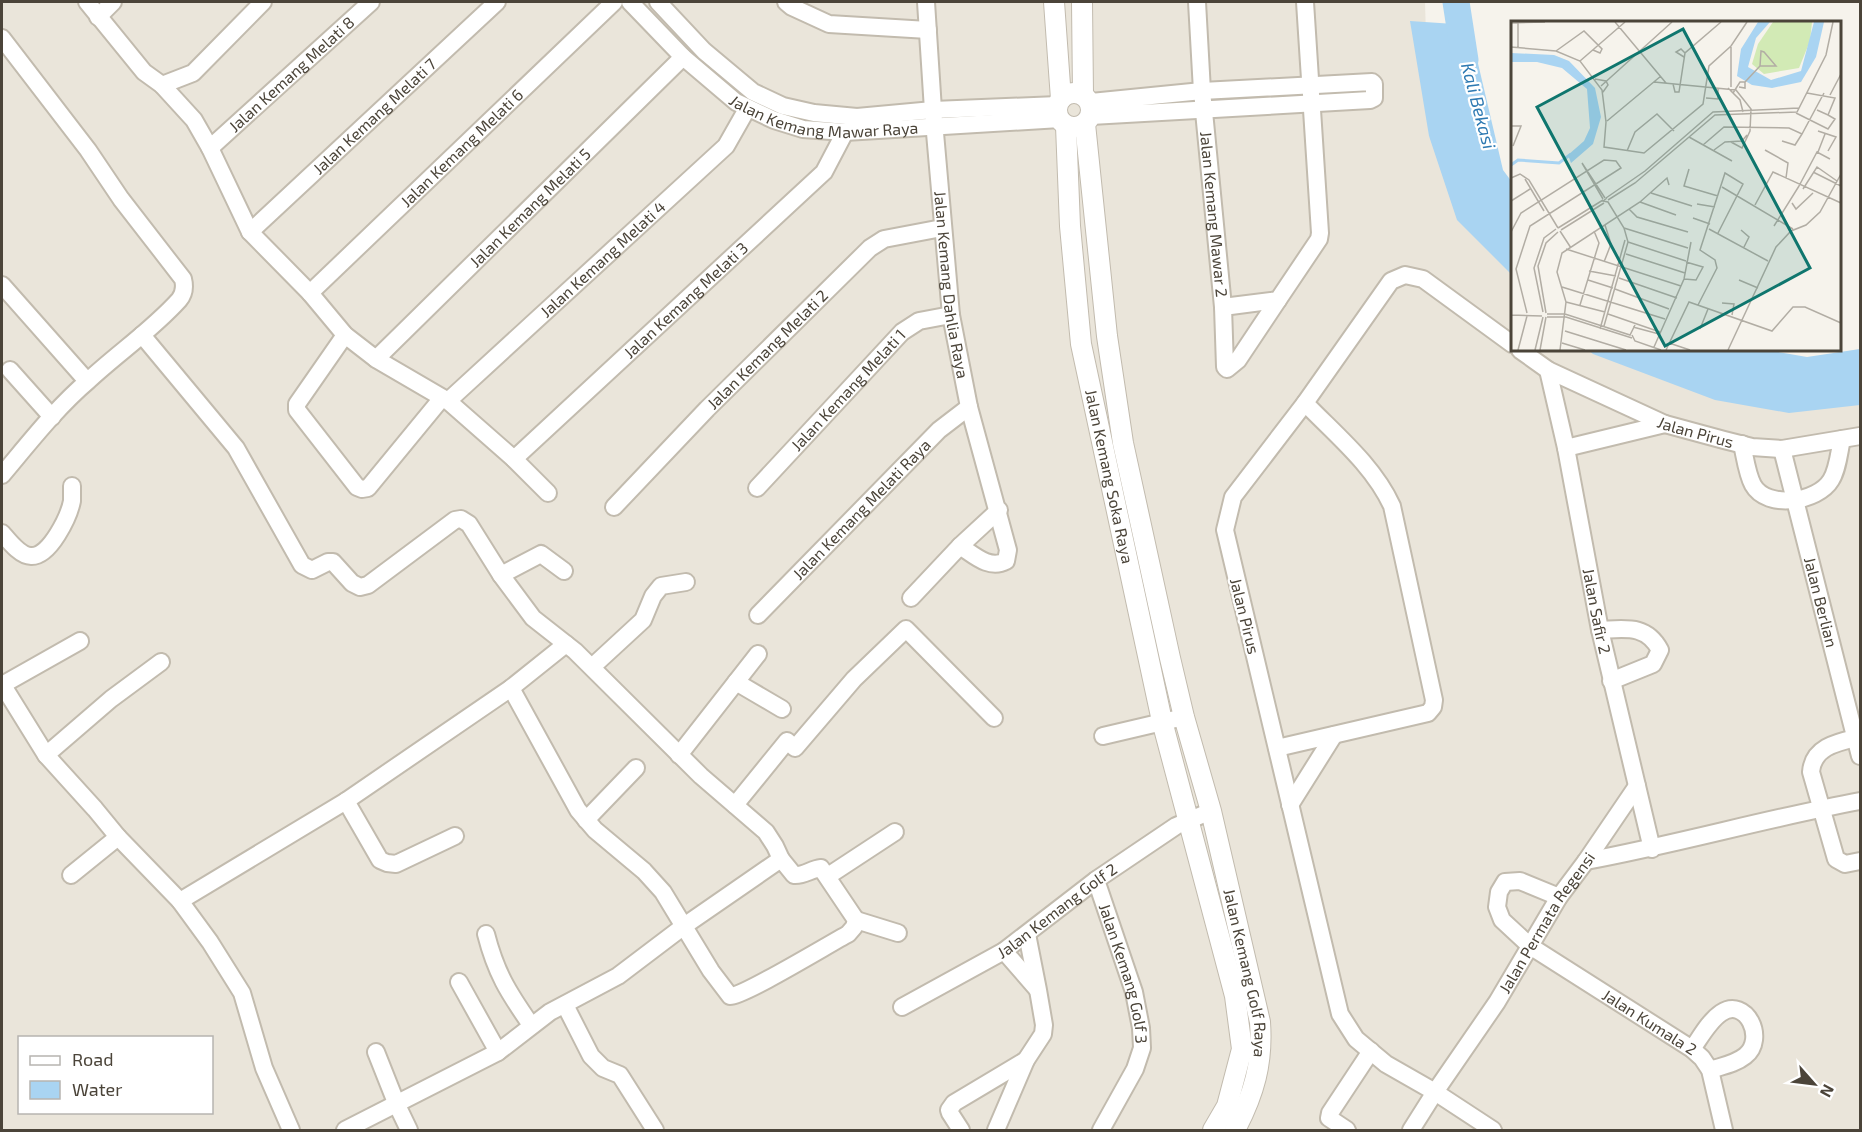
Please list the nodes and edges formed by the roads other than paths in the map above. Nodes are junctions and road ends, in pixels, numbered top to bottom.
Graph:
1 (88, 2) edge
2 (113, 2) edge
3 (263, 2) edge
4 (371, 2) edge
5 (497, 2) edge
6 (614, 2) edge
7 (630, 2) edge
8 (658, 2) edge
9 (786, 2) edge
10 (926, 2) edge
11 (1054, 2) edge
12 (1083, 2) edge
13 (1197, 2) edge
14 (1305, 2) edge
15 (98, 17) junction
16 (928, 30) junction
17 (2, 39) edge
18 (682, 57) junction
19 (162, 85) junction
20 (1311, 86) junction
21 (1202, 91) junction
22 (1312, 105) junction
23 (747, 109) junction
24 (1204, 109) junction
25 (1074, 111) junction
26 (934, 118) junction
27 (845, 132) junction
28 (210, 148) junction
29 (942, 228) junction
30 (250, 232) junction
31 (2, 285) edge
32 (310, 293) junction
33 (1278, 300) junction
34 (1223, 307) junction
35 (951, 315) junction
36 (142, 335) junction
37 (345, 335) junction
38 (1511, 343) edge
39 (1521, 351) edge
40 (376, 358) junction
41 (10, 370) dead end
42 (1548, 370) junction
43 (87, 381) junction
44 (445, 400) junction
45 (1305, 403) junction
46 (969, 407) junction
47 (52, 417) junction
48 (1665, 424) junction
49 (1860, 435) edge
50 (1842, 439) junction
51 (1742, 444) junction
52 (1566, 448) junction
53 (1782, 449) junction
54 (514, 459) junction
55 (2, 475) edge
56 (72, 486) dead end
57 (757, 488) dead end
58 (548, 493) dead end
59 (1796, 500) junction
60 (614, 507) dead end
61 (999, 510) junction
62 (2, 533) edge
63 (960, 546) junction
64 (564, 572) dead end
65 (501, 575) junction
66 (686, 582) dead end
67 (911, 598) dead end
68 (758, 615) dead end
69 (1600, 630) junction
70 (80, 641) dead end
71 (566, 644) junction
72 (758, 654) dead end
73 (161, 662) dead end
74 (592, 667) junction
75 (1611, 681) junction
76 (736, 682) junction
77 (2, 684) edge
78 (511, 688) junction
79 (782, 709) dead end
80 (1184, 717) junction
81 (994, 718) dead end
82 (1162, 721) junction
83 (1334, 735) junction
84 (1103, 736) dead end
85 (1858, 737) edge
86 (1277, 748) junction
87 (46, 755) junction
88 (679, 755) junction
89 (1860, 756) edge
90 (636, 768) dead end
91 (1637, 786) junction
92 (346, 801) junction
93 (1860, 801) edge
94 (735, 805) junction
95 (1290, 805) junction
96 (1822, 808) junction
97 (1211, 811) junction
98 (586, 820) junction
99 (1188, 820) junction
100 (895, 832) dead end
101 (455, 836) dead end
102 (118, 837) junction
103 (1652, 849) junction
104 (781, 860) junction
105 (1586, 861) junction
106 (1860, 861) edge
107 (71, 875) dead end
108 (828, 876) junction
109 (1096, 880) junction
110 (1559, 897) junction
111 (180, 901) junction
112 (856, 920) junction
113 (684, 926) junction
114 (898, 933) dead end
115 (486, 934) dead end
116 (1027, 934) junction
117 (1530, 946) junction
118 (1004, 951) junction
119 (459, 982) dead end
120 (1038, 990) junction
121 (565, 1005) junction
122 (902, 1007) dead end
123 (531, 1025) junction
124 (1692, 1049) junction
125 (1371, 1051) junction
126 (376, 1052) dead end
127 (498, 1053) junction
128 (1026, 1060) junction
129 (1710, 1070) junction
130 (1435, 1092) junction
131 (397, 1105) junction
132 (291, 1131) edge
133 (345, 1131) edge
134 (409, 1131) edge
135 (655, 1131) edge
136 (961, 1131) edge
137 (996, 1131) edge
138 (1101, 1131) edge
139 (1213, 1131) edge
140 (1235, 1131) edge
141 (1347, 1131) edge
142 (1411, 1131) edge
143 (1493, 1131) edge
144 (1724, 1131) edge

1 - 15 street
2 - 15 street
3 - 19 street
4 - 28 street, Jalan Kemang Melati 8
5 - 30 street, Jalan Kemang Melati 7
6 - 32 street, Jalan Kemang Melati 6
7 - 18 street, Jalan Kemang Mawar Raya
8 - 26 street, Jalan Kemang Mawar Raya
9 - 16 street
10 - 16 street, Jalan Kemang Dahlia Raya
11 - 25 street, Jalan Kemang Soka Raya
12 - 25 street, Jalan Kemang Soka Raya
13 - 21 street, Jalan Kemang Mawar 2
14 - 20 street
15 - 19 street
16 - 26 street, Jalan Kemang Dahlia Raya
17 - 36 street
18 - 23 street, Jalan Kemang Mawar Raya
18 - 40 street, Jalan Kemang Melati 5
19 - 28 street
20 - 21 street, Jalan Kemang Mawar Raya
20 - 22 street
20 - 22 street, Jalan Kemang Mawar Raya
21 - 24 street, Jalan Kemang Mawar 2
21 - 25 street, Jalan Kemang Mawar Raya
22 - 24 street, Jalan Kemang Mawar Raya
22 - 33 street
23 - 27 street, Jalan Kemang Mawar Raya
23 - 44 street, Jalan Kemang Melati 4
24 - 25 street, Jalan Kemang Mawar Raya
24 - 34 street, Jalan Kemang Mawar 2
25 - 26 street, Jalan Kemang Mawar Raya
25 - 80 street, Jalan Kemang Soka Raya
25 - 82 street, Jalan Kemang Soka Raya
26 - 27 street, Jalan Kemang Mawar Raya
26 - 29 street, Jalan Kemang Dahlia Raya
27 - 54 street, Jalan Kemang Melati 3
28 - 30 street
29 - 35 street, Jalan Kemang Dahlia Raya
29 - 60 street, Jalan Kemang Melati 2
30 - 32 street
31 - 43 street
32 - 37 street
33 - 34 street, Jalan Kemang Mawar 2
33 - 34 street
35 - 46 street, Jalan Kemang Dahlia Raya
35 - 57 street, Jalan Kemang Melati 1
36 - 43 street
36 - 65 street
37 - 40 street
37 - 44 street, Jalan Kemang Melati 4
38 - 45 street, Jalan Pirus
39 - 42 street, Jalan Pirus
40 - 44 street
41 - 47 street
42 - 48 street, Jalan Pirus
42 - 52 street, Jalan Safir 2
43 - 47 street
44 - 54 street
45 - 83 street
45 - 86 street, Jalan Pirus
46 - 61 street, Jalan Kemang Dahlia Raya
46 - 68 street, Jalan Kemang Melati Raya
47 - 55 street
48 - 51 street, Jalan Pirus
48 - 52 street
49 - 50 street, Jalan Pirus
50 - 53 street, Jalan Pirus
50 - 59 street
51 - 53 street, Jalan Pirus
51 - 59 street
52 - 69 street, Jalan Safir 2
53 - 59 street, Jalan Berlian
54 - 58 street
56 - 62 street
59 - 85 street, Jalan Berlian
61 - 63 street
61 - 63 street, Jalan Kemang Dahlia Raya
63 - 67 street
64 - 65 street
65 - 71 street
66 - 74 street
69 - 75 street, Jalan Safir 2
69 - 75 street
70 - 77 street
71 - 74 street
71 - 78 street
72 - 76 street
73 - 87 street
74 - 88 street
75 - 91 street, Jalan Safir 2
76 - 79 street
76 - 88 street
77 - 87 street
78 - 92 street
78 - 98 street
80 - 82 street
80 - 97 street, Jalan Kemang Soka Raya
81 - 94 street
82 - 84 street
82 - 99 street, Jalan Kemang Soka Raya
83 - 86 street
83 - 95 street
85 - 89 street, Jalan Berlian
85 - 96 street
86 - 95 street, Jalan Pirus
87 - 102 street
88 - 94 street
90 - 98 street
91 - 103 street, Jalan Safir 2
91 - 105 street
92 - 101 street
92 - 111 street
93 - 96 street, Jalan Permata Regensi
94 - 104 street
95 - 125 street, Jalan Pirus
96 - 103 street, Jalan Permata Regensi
96 - 106 street
97 - 99 street, Jalan Kemang Golf 2
97 - 140 street, Jalan Kemang Golf Raya
98 - 113 street
99 - 109 street, Jalan Kemang Golf 2
99 - 139 street, Jalan Kemang Golf Raya
100 - 108 street
102 - 107 street
102 - 111 street
103 - 105 street, Jalan Permata Regensi
104 - 108 street
104 - 113 street
105 - 110 street, Jalan Permata Regensi
108 - 112 street
109 - 116 street, Jalan Kemang Golf 2
109 - 138 street, Jalan Kemang Golf 3
110 - 117 street, Jalan Permata Regensi
110 - 117 street, Jalan Kumala 2
111 - 132 street
112 - 113 street
112 - 114 street
113 - 121 street
115 - 123 street
116 - 118 street, Jalan Kemang Golf 2
116 - 120 street
117 - 124 street, Jalan Kumala 2
117 - 130 street, Jalan Permata Regensi
118 - 120 street
118 - 122 street, Jalan Kemang Golf 2
119 - 127 street
120 - 128 street
121 - 123 street
121 - 135 street
123 - 127 street
124 - 129 street, Jalan Kumala 2
124 - 129 street
125 - 130 street, Jalan Pirus
125 - 141 street
126 - 131 street
127 - 131 street
128 - 136 street
128 - 137 street
129 - 144 street, Jalan Kumala 2
130 - 142 street, Jalan Permata Regensi
130 - 143 street, Jalan Pirus
131 - 133 street
131 - 134 street

